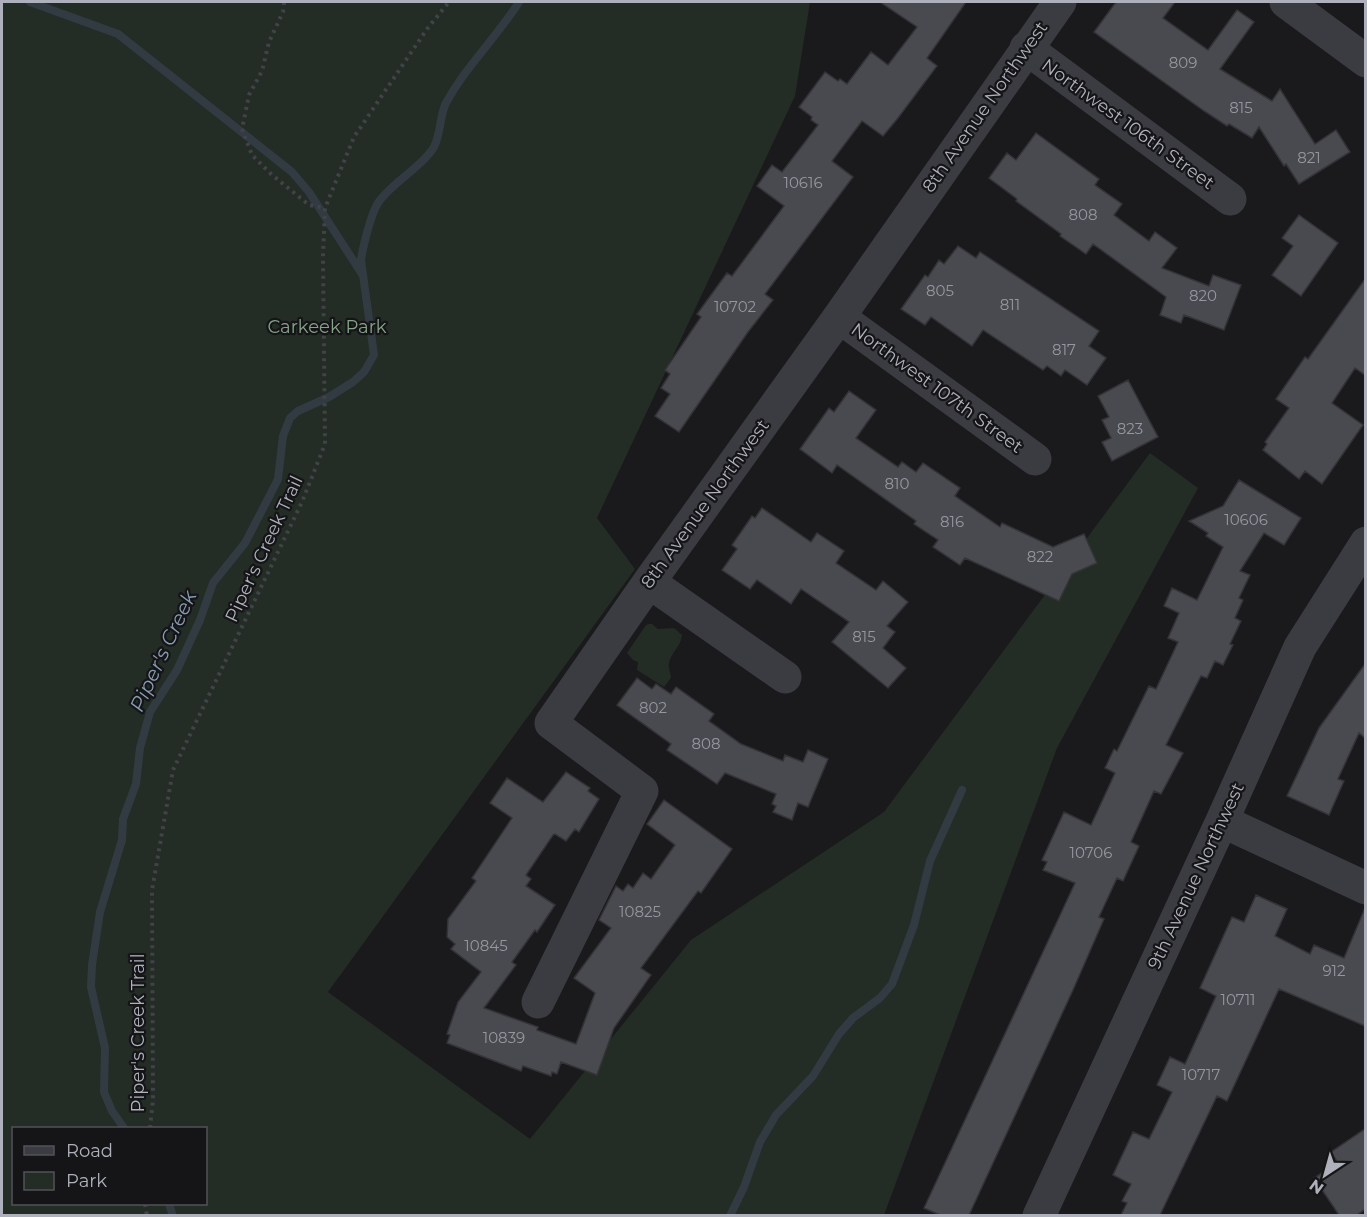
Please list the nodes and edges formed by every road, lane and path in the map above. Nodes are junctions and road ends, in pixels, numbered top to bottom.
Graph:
1 (284, 2) edge
2 (449, 2) edge
3 (1060, 2) edge
4 (1286, 2) edge
5 (1026, 48) junction
6 (1365, 62) edge
7 (1230, 199) dead end
8 (325, 208) junction
9 (838, 317) junction
10 (1035, 459) dead end
11 (1365, 543) edge
12 (649, 582) junction
13 (784, 677) dead end
14 (1222, 821) junction
15 (1365, 888) edge
16 (538, 1002) dead end
17 (150, 1127) edge
18 (1039, 1215) edge

1 - 8 path
2 - 8 path, Piper's Creek Trail
3 - 5 street, 8th Avenue Northwest
4 - 6 street
5 - 7 street, Northwest 106th Street
5 - 9 street, 8th Avenue Northwest
8 - 17 path, Piper's Creek Trail
9 - 10 street, Northwest 107th Street
9 - 12 street, 8th Avenue Northwest
11 - 14 street, 9th Avenue Northwest
12 - 13 street
12 - 16 street, 8th Avenue Northwest
14 - 15 street
14 - 18 street, 9th Avenue Northwest

